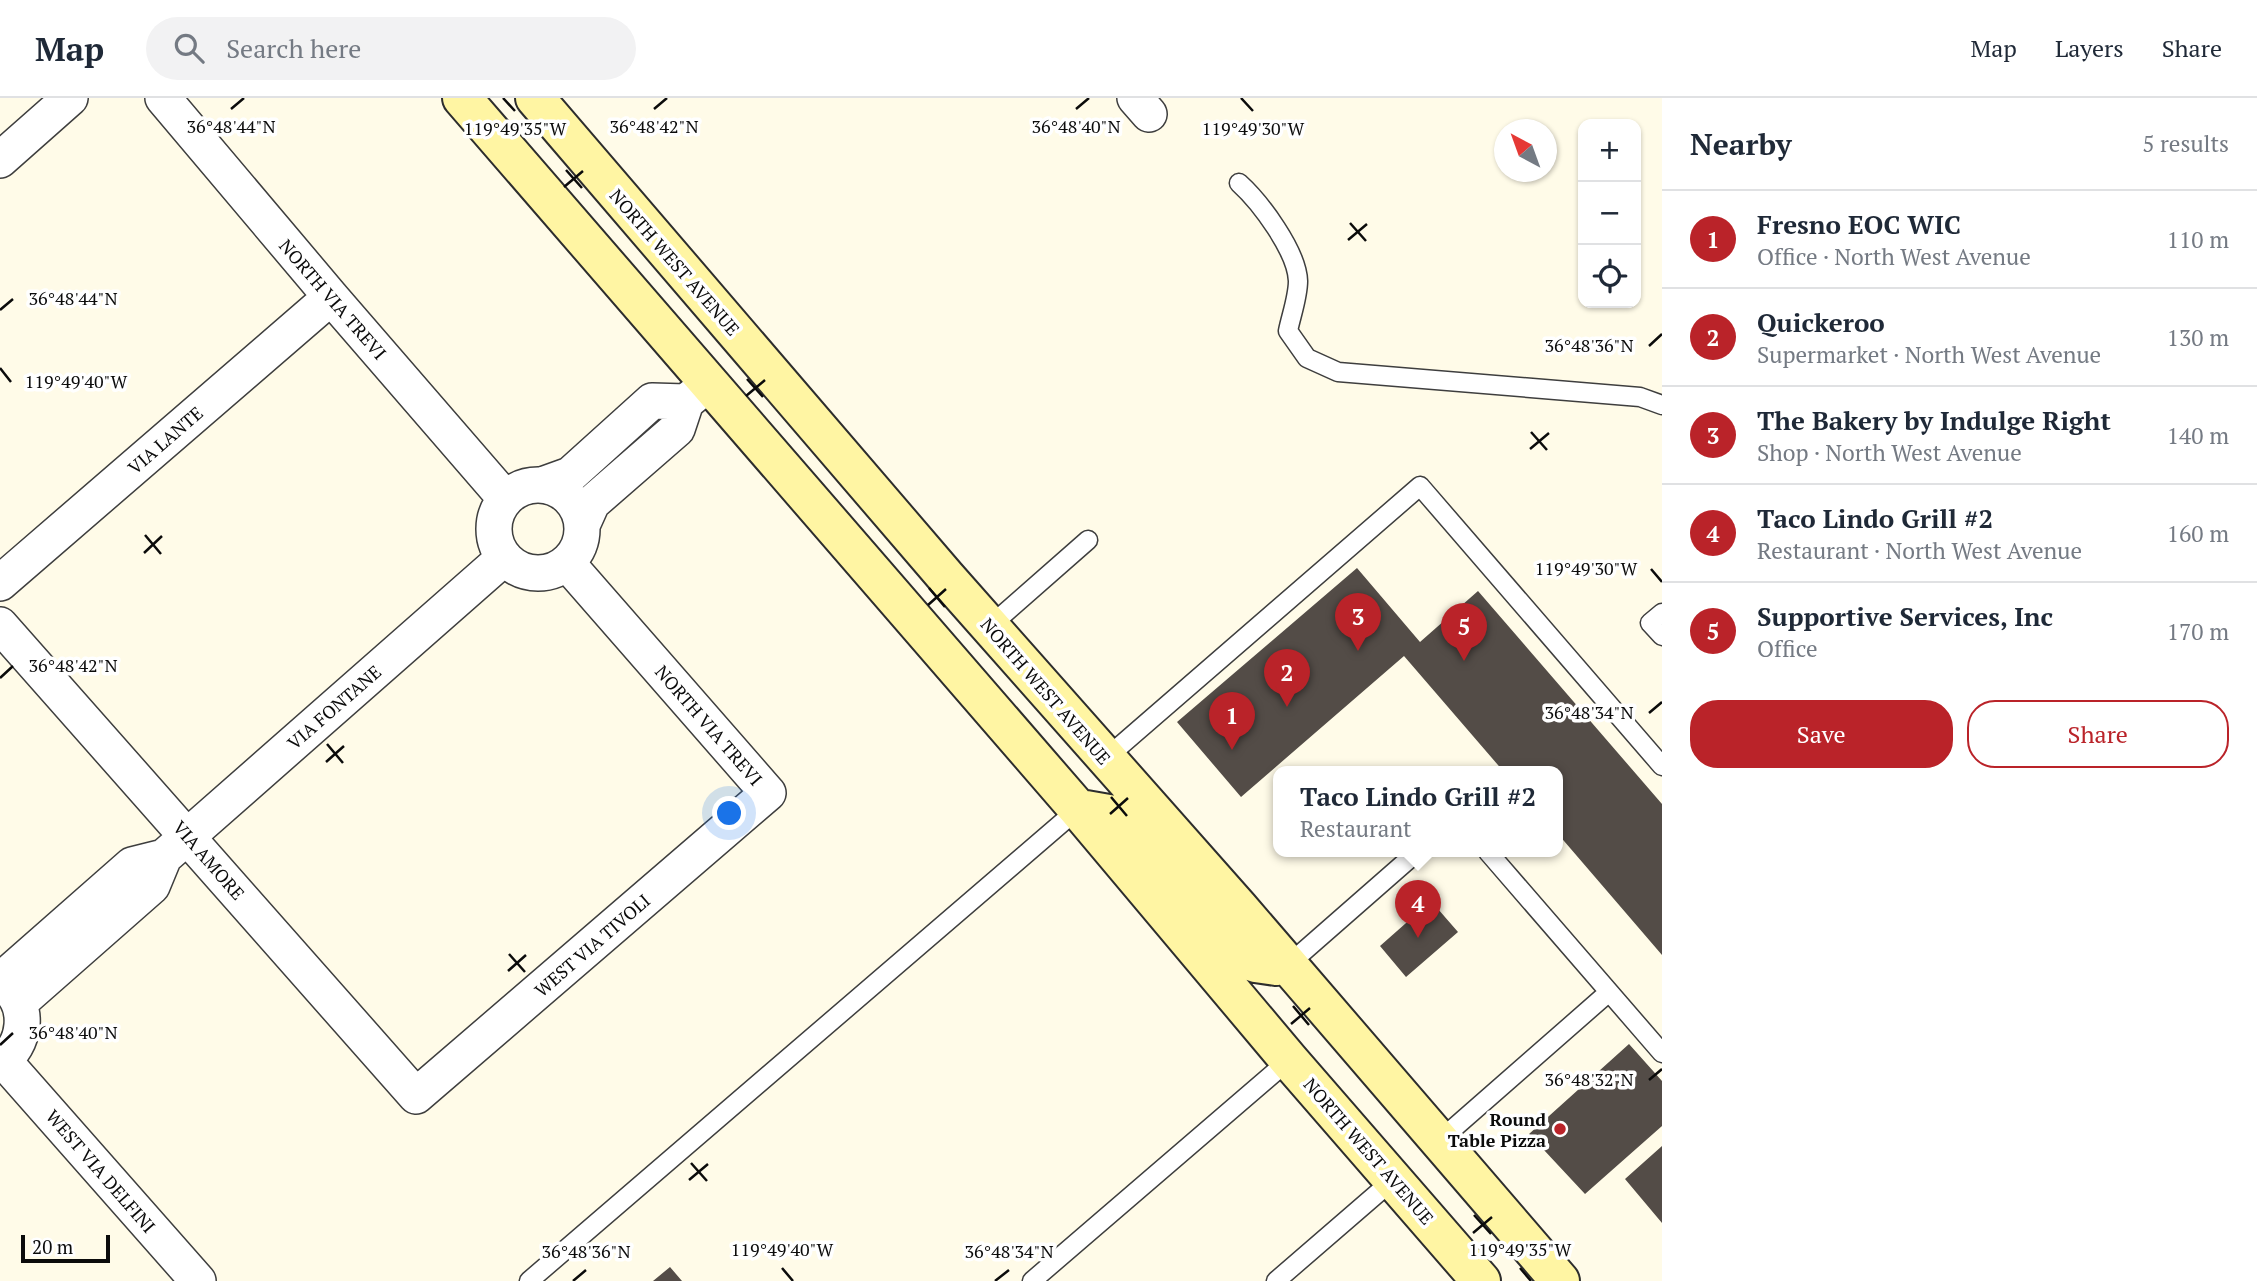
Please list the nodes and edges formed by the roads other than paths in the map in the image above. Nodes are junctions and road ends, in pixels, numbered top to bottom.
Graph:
1 (70, 98) edge
2 (163, 98) edge
3 (535, 98) edge
4 (472, 102) edge
5 (0, 160) edge
6 (1238, 183) dead end
7 (331, 297) junction
8 (697, 392) junction
9 (1662, 405) edge
10 (631, 421) junction
11 (655, 449) junction
12 (545, 484) junction
13 (505, 498) junction
14 (583, 523) junction
15 (1088, 540) dead end
16 (504, 558) junction
17 (567, 563) junction
18 (946, 577) junction
19 (0, 583) edge
20 (1662, 612) edge
21 (0, 625) edge
22 (989, 626) junction
23 (1662, 636) edge
24 (1105, 759) junction
25 (1662, 766) edge
26 (768, 793) joint
27 (1078, 809) junction
28 (176, 846) junction
29 (1412, 857) edge
30 (1492, 857) edge
31 (1288, 965) junction
32 (6, 988) edge
33 (1609, 992) junction
34 (1662, 1053) edge
35 (1289, 1060) junction
36 (2, 1062) edge
37 (416, 1096) joint
38 (1438, 1141) junction
39 (1394, 1179) junction
40 (198, 1281) edge
41 (529, 1281) edge
42 (1032, 1281) edge
43 (1276, 1281) edge
44 (1481, 1281) edge
45 (1560, 1281) edge

1 - 5 street
2 - 7 street, NORTH VIA TREVI
3 - 18 main road, NORTH WEST AVENUE
4 - 8 main road, NORTH WEST AVENUE
6 - 9 lane
7 - 13 street, NORTH VIA TREVI
7 - 19 street, VIA LANTE
8 - 10 street
8 - 11 street
8 - 18 main road
8 - 27 main road, NORTH WEST AVENUE
10 - 11 street
10 - 12 street
11 - 14 street
12 - 13 street
12 - 14 street
13 - 16 street
14 - 17 street
15 - 22 lane
16 - 17 street
16 - 28 street, VIA FONTANE
17 - 26 street, NORTH VIA TREVI
18 - 22 main road, NORTH WEST AVENUE
20 - 23 lane
21 - 28 street, VIA AMORE
22 - 24 main road, NORTH WEST AVENUE
24 - 25 lane
24 - 31 main road, NORTH WEST AVENUE
26 - 37 street, WEST VIA TIVOLI
27 - 31 main road
27 - 35 main road, NORTH WEST AVENUE
27 - 41 lane
28 - 32 street, VIA FONTANE
28 - 37 street, VIA AMORE
29 - 31 lane
30 - 33 lane
31 - 38 main road, NORTH WEST AVENUE
32 - 36 street
33 - 34 lane
33 - 38 lane
35 - 39 main road, NORTH WEST AVENUE
35 - 42 lane
36 - 40 street, WEST VIA DELFINI
38 - 45 main road, NORTH WEST AVENUE
39 - 43 lane
39 - 44 main road, NORTH WEST AVENUE

